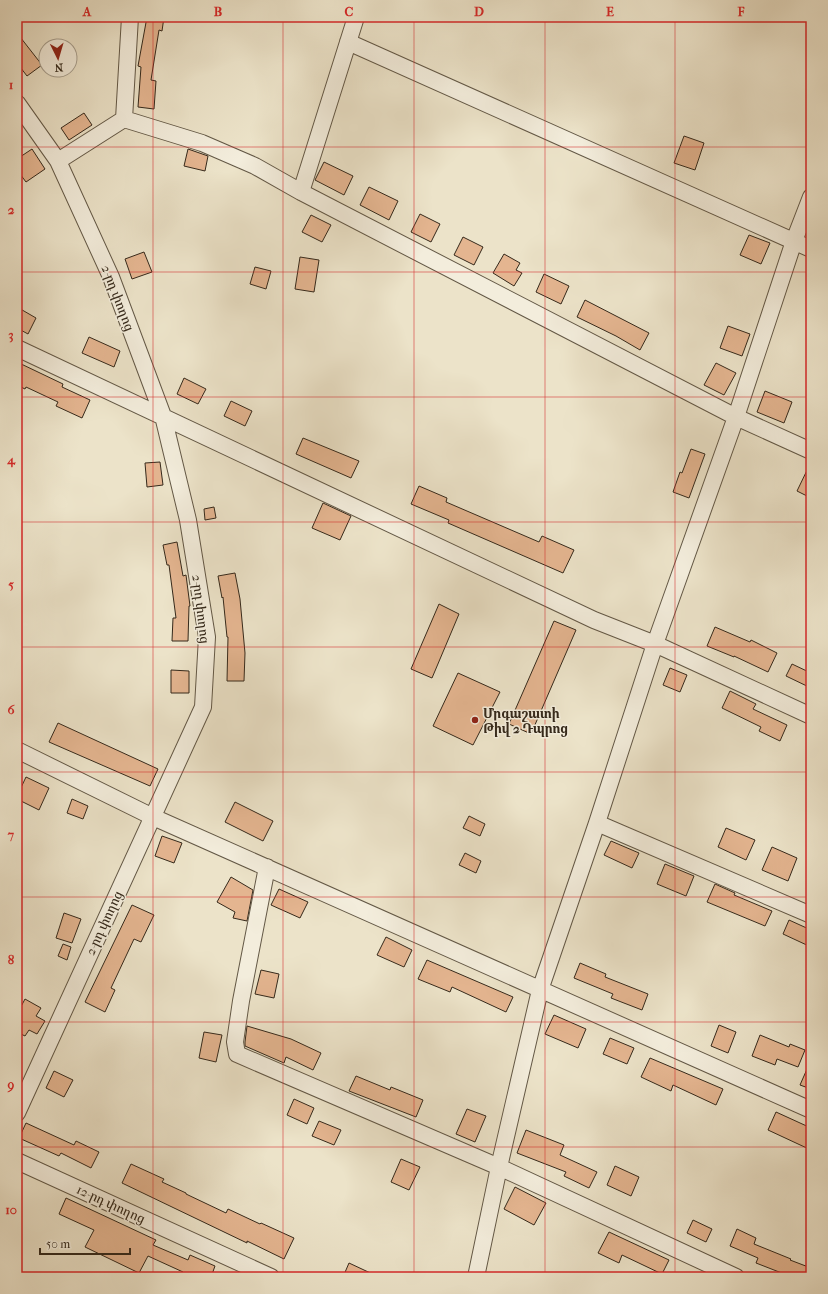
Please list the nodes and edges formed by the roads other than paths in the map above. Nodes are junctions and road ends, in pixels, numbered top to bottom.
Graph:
1 (130, 17) edge
2 (356, 17) edge
3 (348, 42) junction
4 (17, 102) edge
5 (124, 119) junction
6 (58, 161) junction
7 (300, 192) junction
8 (811, 197) edge
9 (794, 242) junction
10 (811, 249) edge
11 (17, 348) edge
12 (163, 416) junction
13 (736, 417) junction
14 (811, 451) edge
15 (655, 644) junction
16 (811, 716) edge
17 (17, 750) edge
18 (154, 817) junction
19 (597, 823) junction
20 (267, 867) junction
21 (811, 915) edge
22 (540, 990) junction
23 (811, 1110) edge
24 (17, 1113) edge
25 (17, 1161) edge
26 (499, 1167) junction
27 (271, 1277) edge
28 (476, 1277) edge
29 (736, 1277) edge

1 - 5 street
2 - 3 street
3 - 7 street
3 - 9 street
4 - 6 street, 2-րդ փողոց
5 - 6 street
5 - 7 street
6 - 12 street, 2-րդ փողոց
7 - 13 street
8 - 9 street
9 - 10 street
9 - 13 street
11 - 12 street
12 - 15 street
12 - 18 street, 2-րդ փողոց
13 - 14 street
13 - 15 street
15 - 16 street
15 - 19 street
17 - 18 street
18 - 20 street
18 - 24 street, 2-րդ փողոց
19 - 21 street
19 - 22 street
20 - 22 street
20 - 26 street
22 - 23 street
22 - 26 street
25 - 27 street, 12-րդ փողոց
26 - 28 street
26 - 29 street

